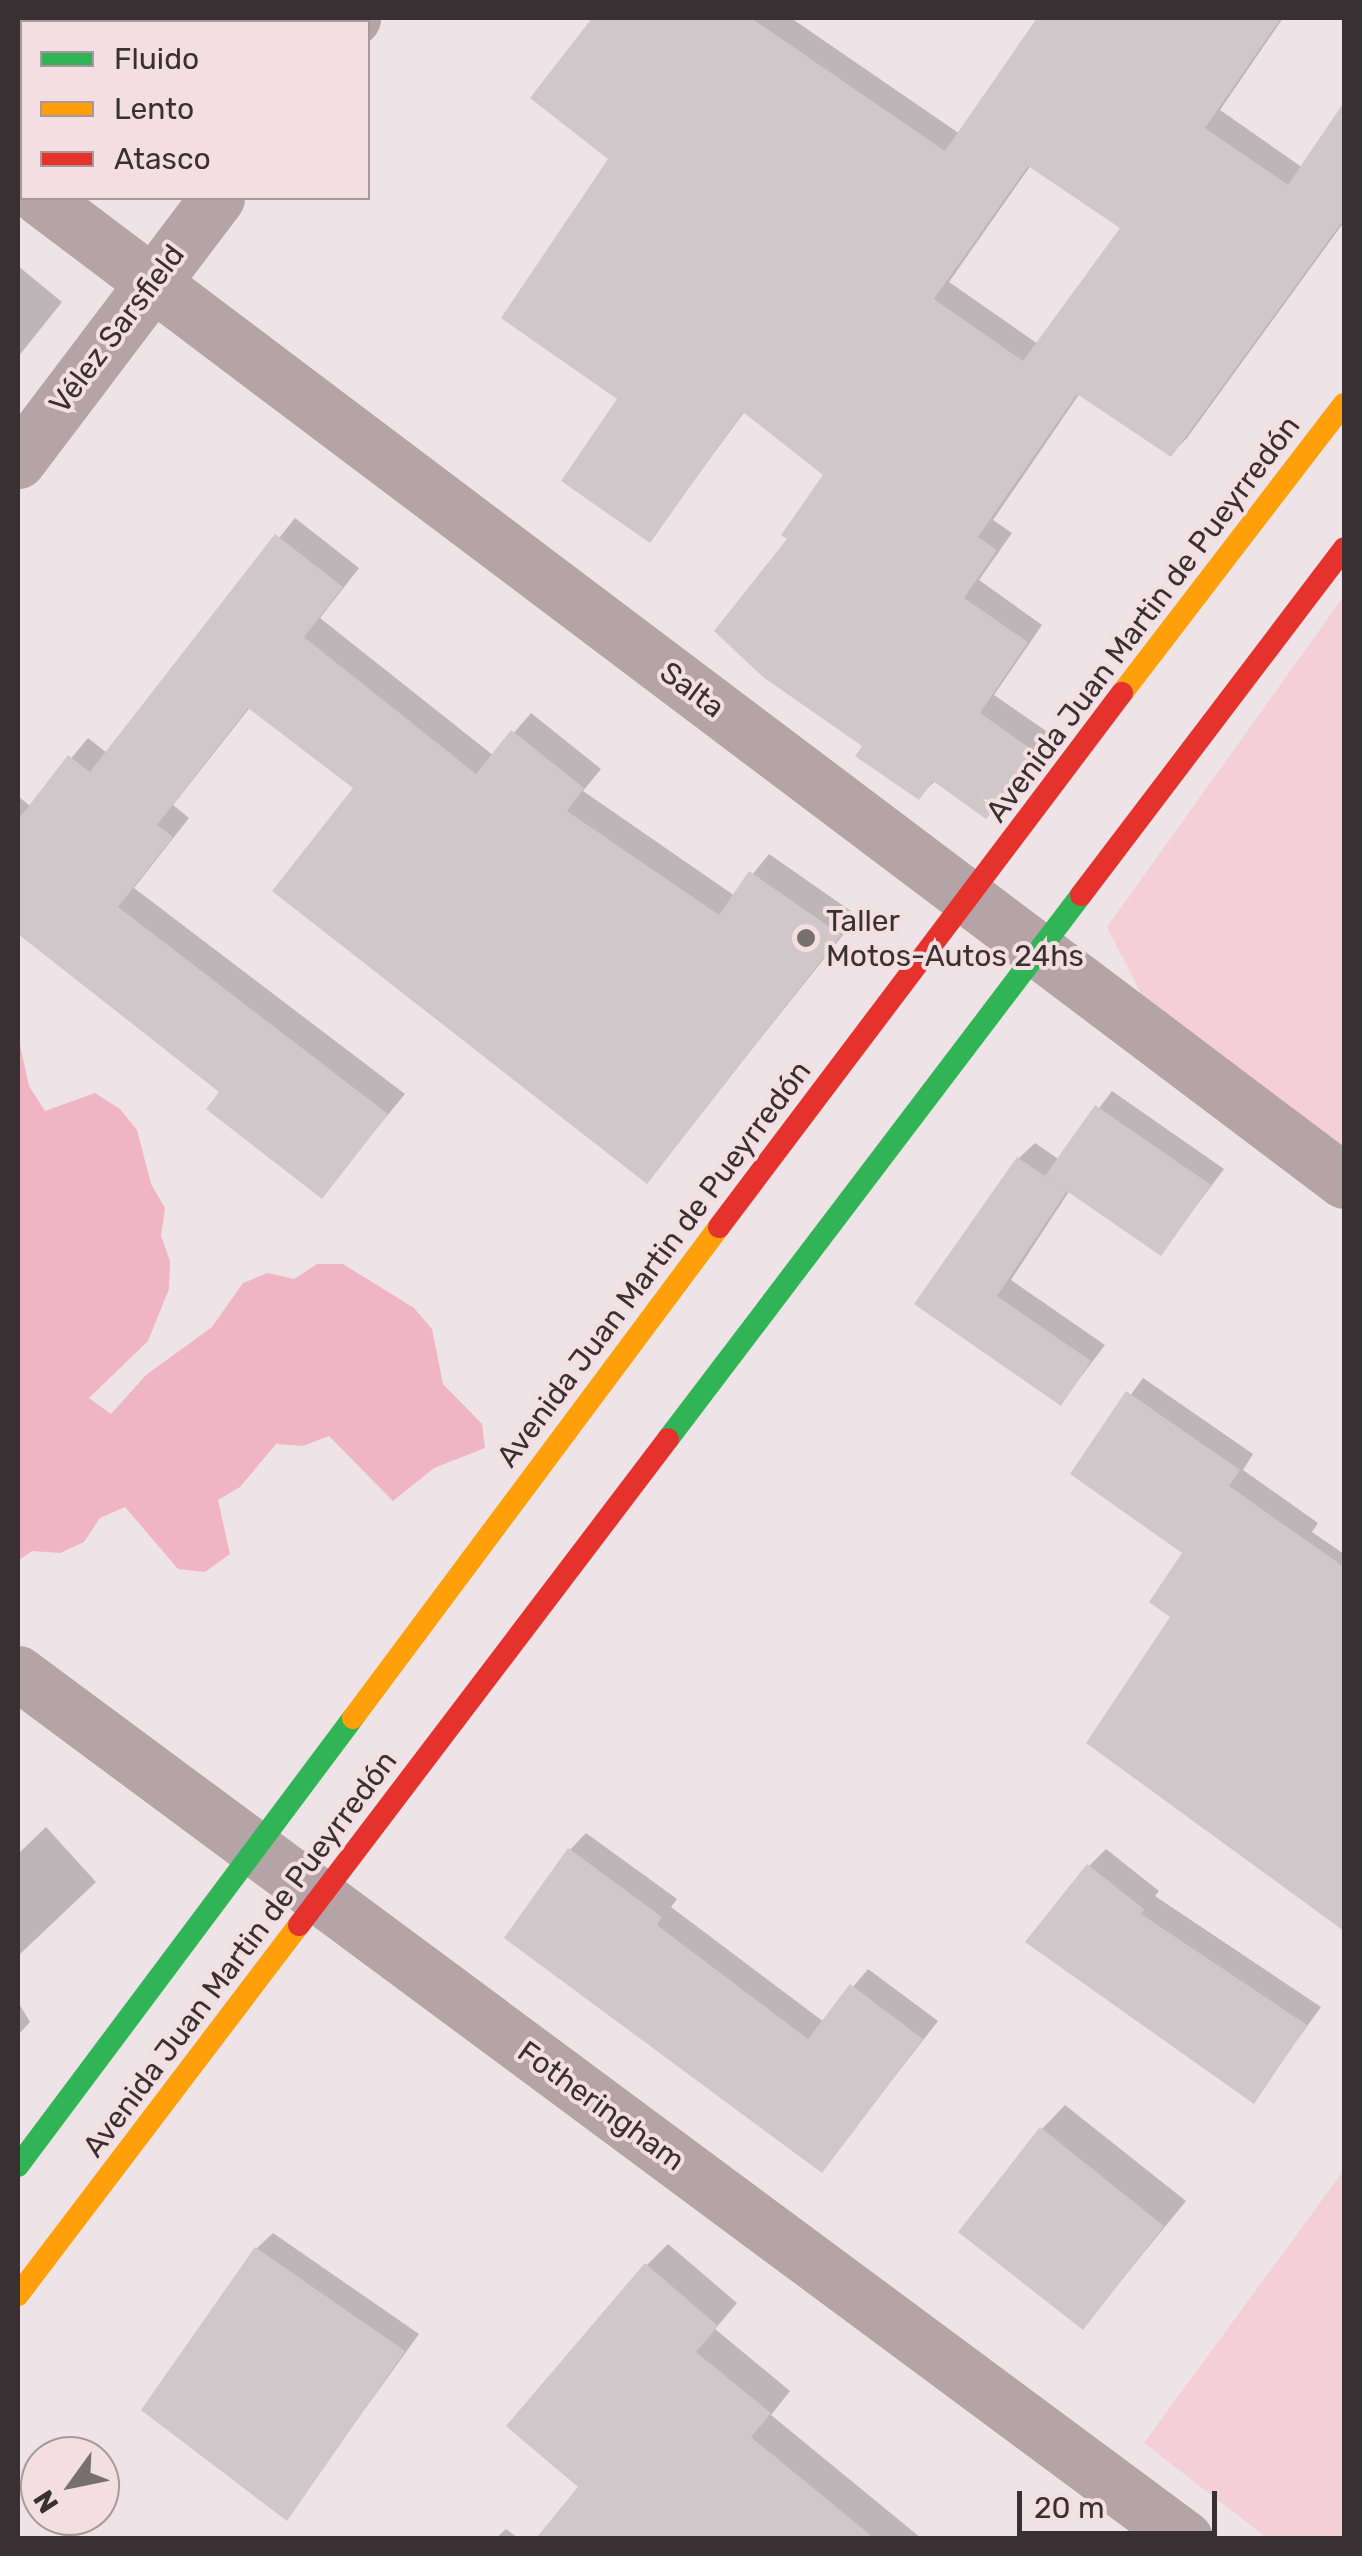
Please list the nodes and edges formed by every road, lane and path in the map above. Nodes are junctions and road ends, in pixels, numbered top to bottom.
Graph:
1 (43, 200) edge
2 (215, 200) edge
3 (152, 282) junction
4 (1344, 404) edge
5 (18, 461) edge
6 (1344, 550) edge
7 (966, 897) junction
8 (1038, 951) junction
9 (1344, 1181) edge
10 (18, 1673) edge
11 (254, 1849) junction
12 (319, 1900) junction
13 (18, 2166) edge
14 (18, 2295) edge
15 (1185, 2538) edge

1 - 3 street, Salta
2 - 3 street, Vélez Sarsfield
3 - 5 street, Vélez Sarsfield
3 - 7 street, Salta
4 - 7 main road, Avenida Juan Martin de Pueyrredón
6 - 8 main road, Avenida Juan Martin de Pueyrredón
7 - 8 street, Salta
7 - 11 main road, Avenida Juan Martin de Pueyrredón
8 - 9 street, Salta
8 - 12 main road, Avenida Juan Martin de Pueyrredón
10 - 11 street, Fotheringham
11 - 12 street, Fotheringham
11 - 13 main road, Avenida Juan Martin de Pueyrredón
12 - 14 main road, Avenida Juan Martin de Pueyrredón
12 - 15 street, Fotheringham

